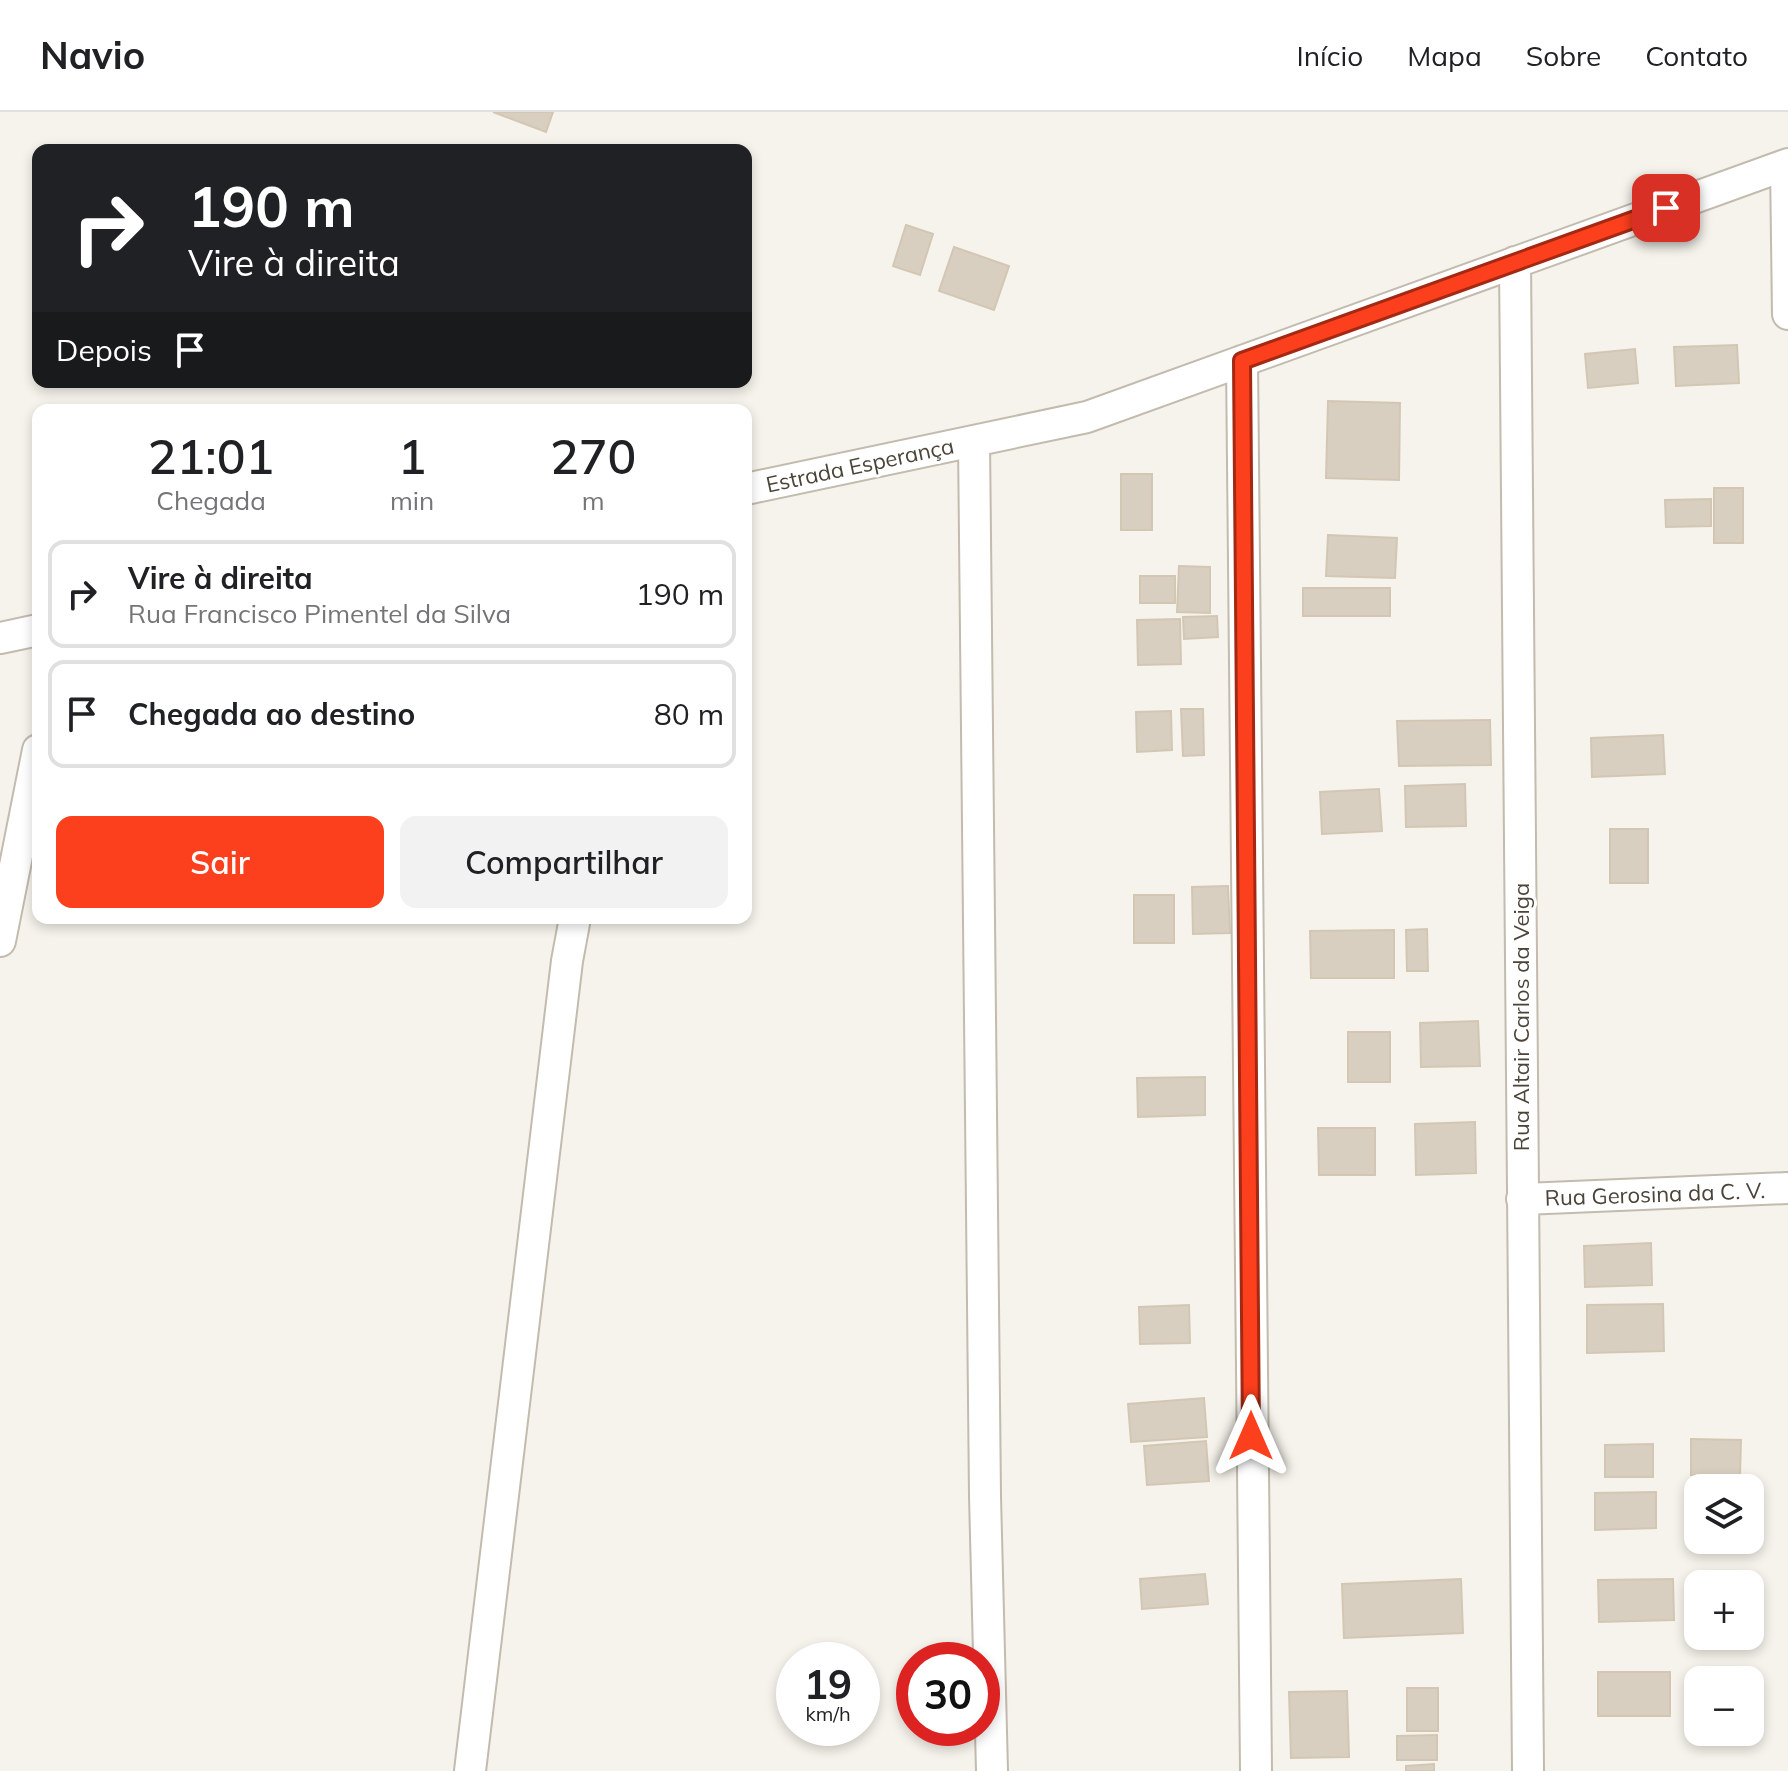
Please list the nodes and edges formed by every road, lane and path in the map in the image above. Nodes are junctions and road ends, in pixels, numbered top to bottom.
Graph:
1 (1787, 164) edge
2 (1515, 262) junction
3 (1788, 314) edge
4 (1242, 361) junction
5 (974, 441) junction
6 (752, 488) edge
7 (32, 631) edge
8 (0, 638) edge
9 (32, 780) edge
10 (574, 924) edge
11 (0, 941) edge
12 (1788, 1188) edge
13 (1522, 1199) junction
14 (470, 1771) edge
15 (992, 1771) edge
16 (1256, 1771) edge
17 (1528, 1771) edge

1 - 2 street, Estrada Esperança
1 - 3 street
2 - 4 street, Estrada Esperança
2 - 13 street, Rua Altair Carlos da Veiga
4 - 5 street, Estrada Esperança
4 - 16 street
5 - 6 street, Estrada Esperança
5 - 15 street
7 - 8 street
9 - 11 street
10 - 14 street
12 - 13 street, Rua Gerosina da C. V.
13 - 17 street, Rua Altair Carlos da Veiga

